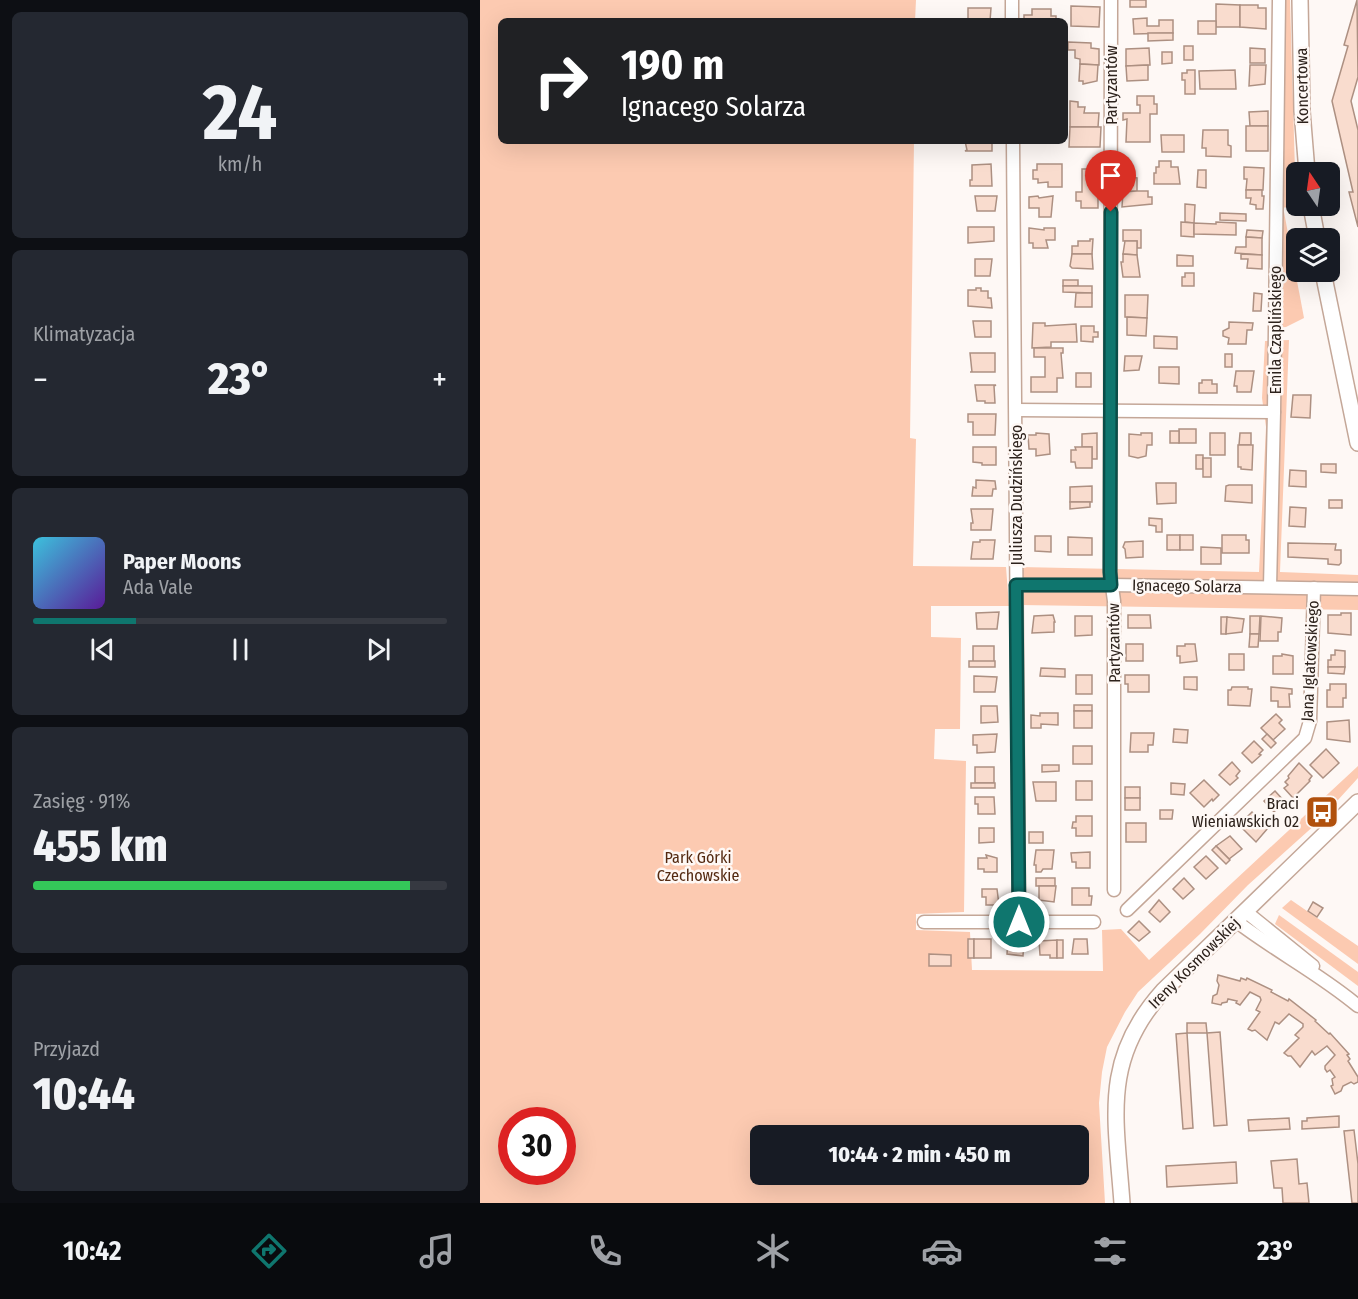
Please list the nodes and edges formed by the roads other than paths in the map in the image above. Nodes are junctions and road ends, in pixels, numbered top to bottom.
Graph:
1 (1011, 0) edge
2 (1111, 0) edge
3 (1279, 0) edge
4 (1300, 0) edge
5 (1012, 18) edge
6 (1013, 144) edge
7 (1306, 162) edge
8 (1325, 282) edge
9 (1016, 410) junction
10 (1111, 410) junction
11 (1274, 412) junction
12 (1358, 443) edge
13 (1016, 585) junction
14 (1111, 585) junction
15 (1270, 587) junction
16 (1314, 588) junction
17 (1358, 589) edge
18 (1358, 802) edge
19 (1114, 890) dead end
20 (1127, 910) dead end
21 (1241, 916) junction
22 (1094, 921) dead end
23 (924, 922) dead end
24 (1019, 922) junction
25 (1358, 1006) edge
26 (1122, 1203) edge

1 - 5 street
2 - 10 street, Partyzantów
3 - 11 street, Emila Czaplińskiego
4 - 7 street, Koncertowa
6 - 9 street, Juliusza Dudzińskiego
8 - 12 street
9 - 10 street
9 - 13 street, Juliusza Dudzińskiego
10 - 11 street
10 - 14 street, Partyzantów
11 - 15 street, Emila Czaplińskiego
13 - 14 street, Ignacego Solarza
13 - 24 street, Juliusza Dudzińskiego
14 - 15 street, Ignacego Solarza
14 - 19 street, Partyzantów
15 - 16 street, Ignacego Solarza
16 - 17 street, Ignacego Solarza
16 - 20 street, Jana Iglatowskiego
18 - 21 street, Ireny Kosmowskiej
21 - 25 street
21 - 26 street, Ireny Kosmowskiej
22 - 24 street
23 - 24 street

